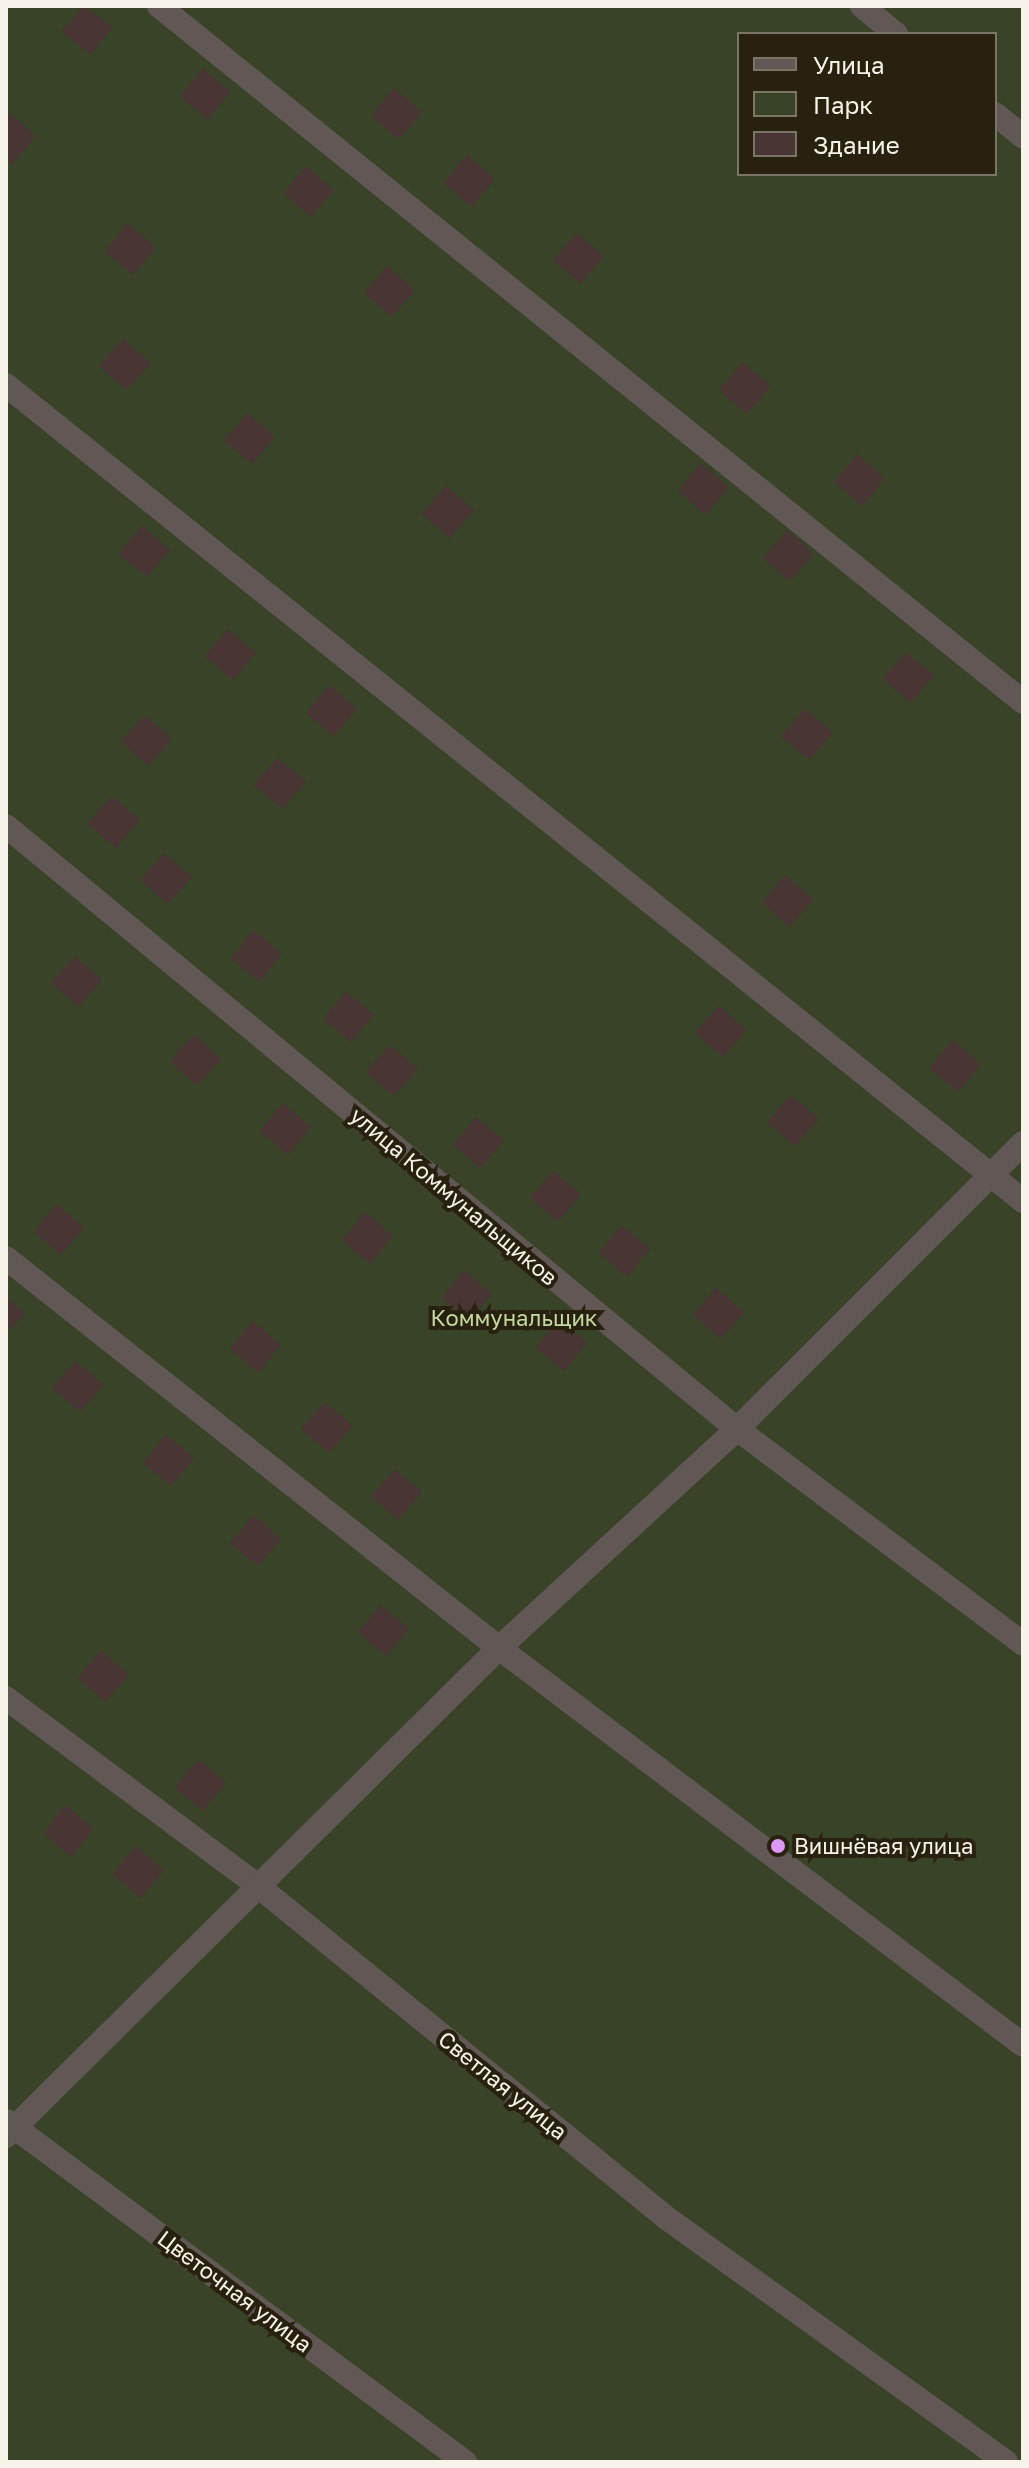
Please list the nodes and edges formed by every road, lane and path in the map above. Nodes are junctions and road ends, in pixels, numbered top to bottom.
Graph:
1 (159, 6) edge
2 (862, 6) edge
3 (894, 32) edge
4 (997, 116) edge
5 (1023, 137) edge
6 (6, 385) edge
7 (1023, 702) edge
8 (6, 826) edge
9 (1023, 1143) edge
10 (990, 1176) junction
11 (1023, 1201) edge
12 (6, 1258) edge
13 (737, 1429) junction
14 (1023, 1644) edge
15 (499, 1648) junction
16 (6, 1698) edge
17 (258, 1886) junction
18 (1023, 2045) edge
19 (9, 2128) edge
20 (465, 2462) edge
21 (1006, 2462) edge

1 - 7 street
2 - 3 street
4 - 5 street
6 - 10 street
8 - 13 street, улица Коммунальщиков
9 - 10 street
10 - 11 street
10 - 13 street
12 - 15 street
13 - 14 street, улица Коммунальщиков
13 - 15 street
15 - 17 street
15 - 18 street
16 - 17 street, Светлая улица
17 - 19 street
17 - 21 street, Светлая улица
19 - 20 street, Цветочная улица

